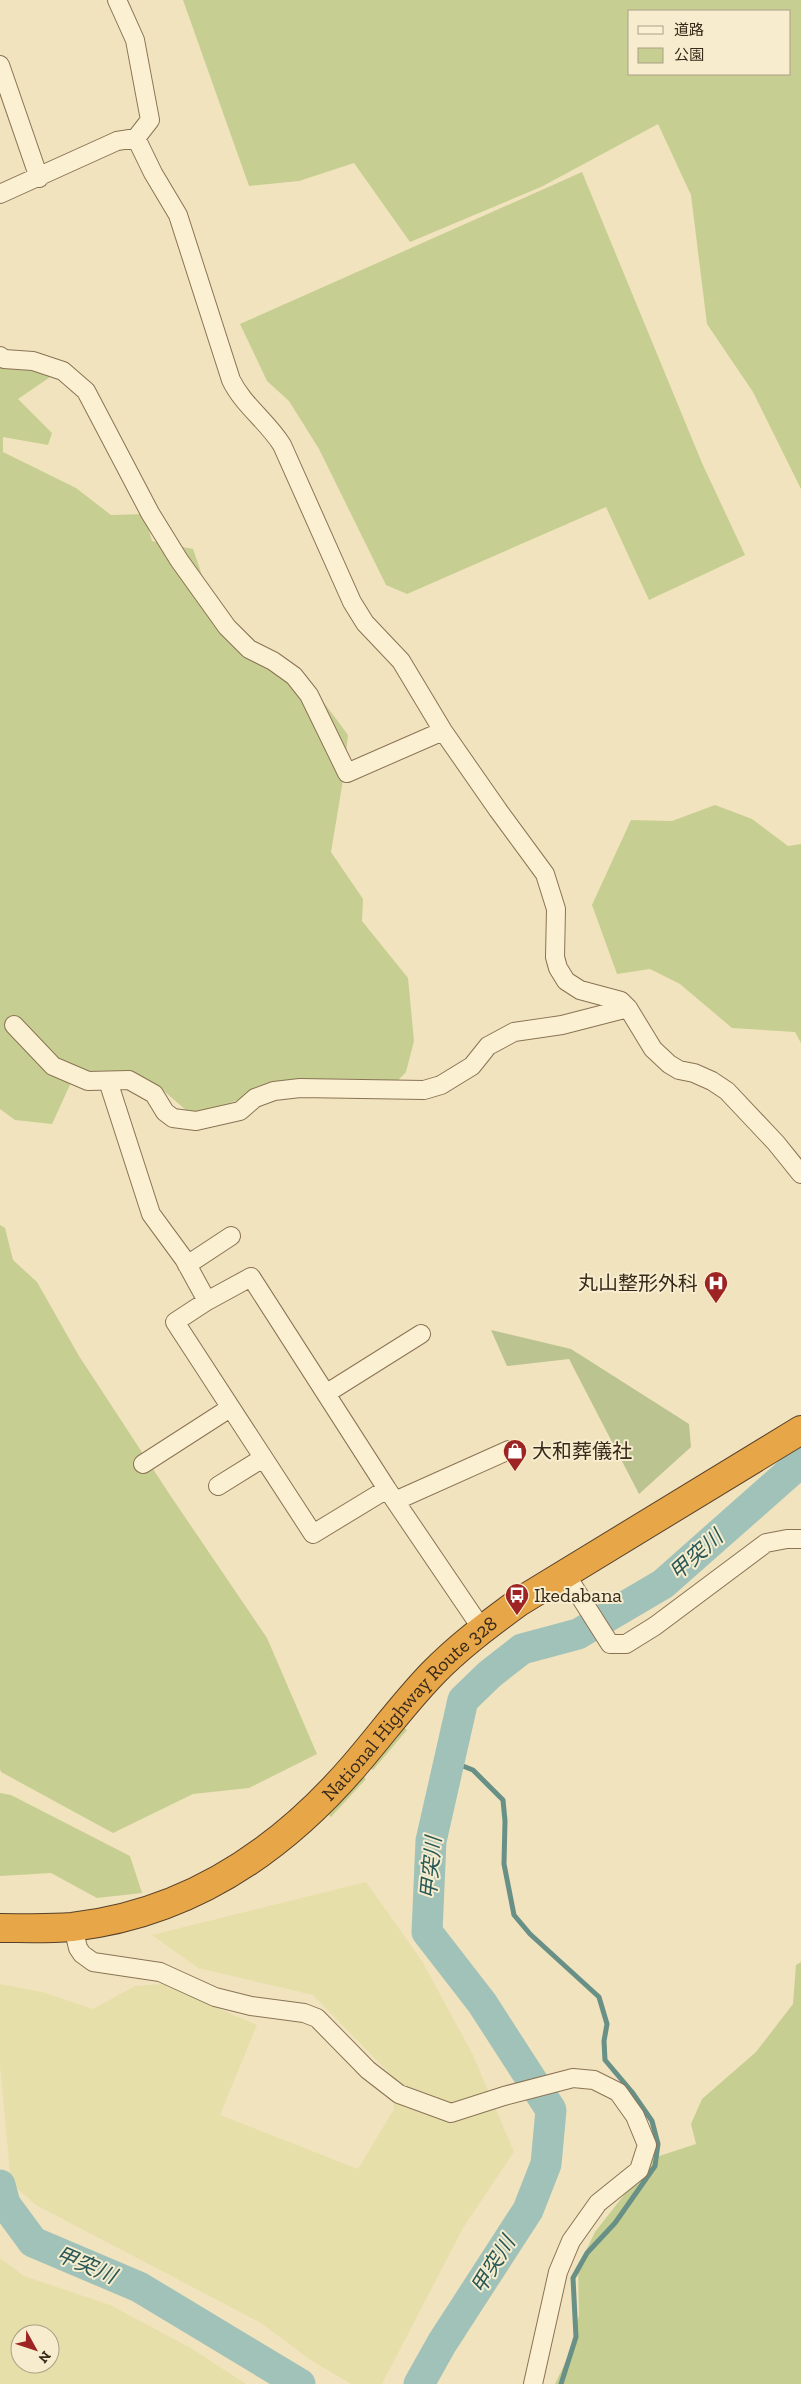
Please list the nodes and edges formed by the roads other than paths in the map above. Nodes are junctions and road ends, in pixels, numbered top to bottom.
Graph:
1 (118, 0) edge
2 (0, 65) edge
3 (136, 138) junction
4 (39, 178) junction
5 (0, 194) edge
6 (0, 356) edge
7 (443, 731) junction
8 (628, 1008) junction
9 (14, 1025) dead end
10 (108, 1081) junction
11 (801, 1174) edge
12 (231, 1236) dead end
13 (187, 1265) junction
14 (207, 1301) junction
15 (421, 1334) dead end
16 (327, 1393) junction
17 (230, 1408) junction
18 (801, 1430) edge
19 (509, 1450) dead end
20 (263, 1458) junction
21 (143, 1464) dead end
22 (218, 1486) dead end
23 (391, 1495) junction
24 (801, 1539) edge
25 (569, 1579) junction
26 (482, 1628) junction
27 (72, 1926) junction
28 (0, 1928) edge
29 (532, 2384) edge

1 - 3 street
2 - 4 street
3 - 4 street
3 - 7 street
4 - 5 street
6 - 7 street
7 - 8 street
8 - 10 street
8 - 11 street
9 - 10 street
10 - 13 street
12 - 13 street
13 - 14 street
14 - 16 street
14 - 17 street
15 - 16 street
16 - 23 street
17 - 20 street
17 - 21 street
18 - 25 highway, National Highway Route 328
19 - 23 street
20 - 22 street
20 - 23 street
23 - 26 street
24 - 25 street
25 - 26 highway, National Highway Route 328
26 - 27 highway, National Highway Route 328
27 - 28 highway, National Highway Route 328
27 - 29 street

